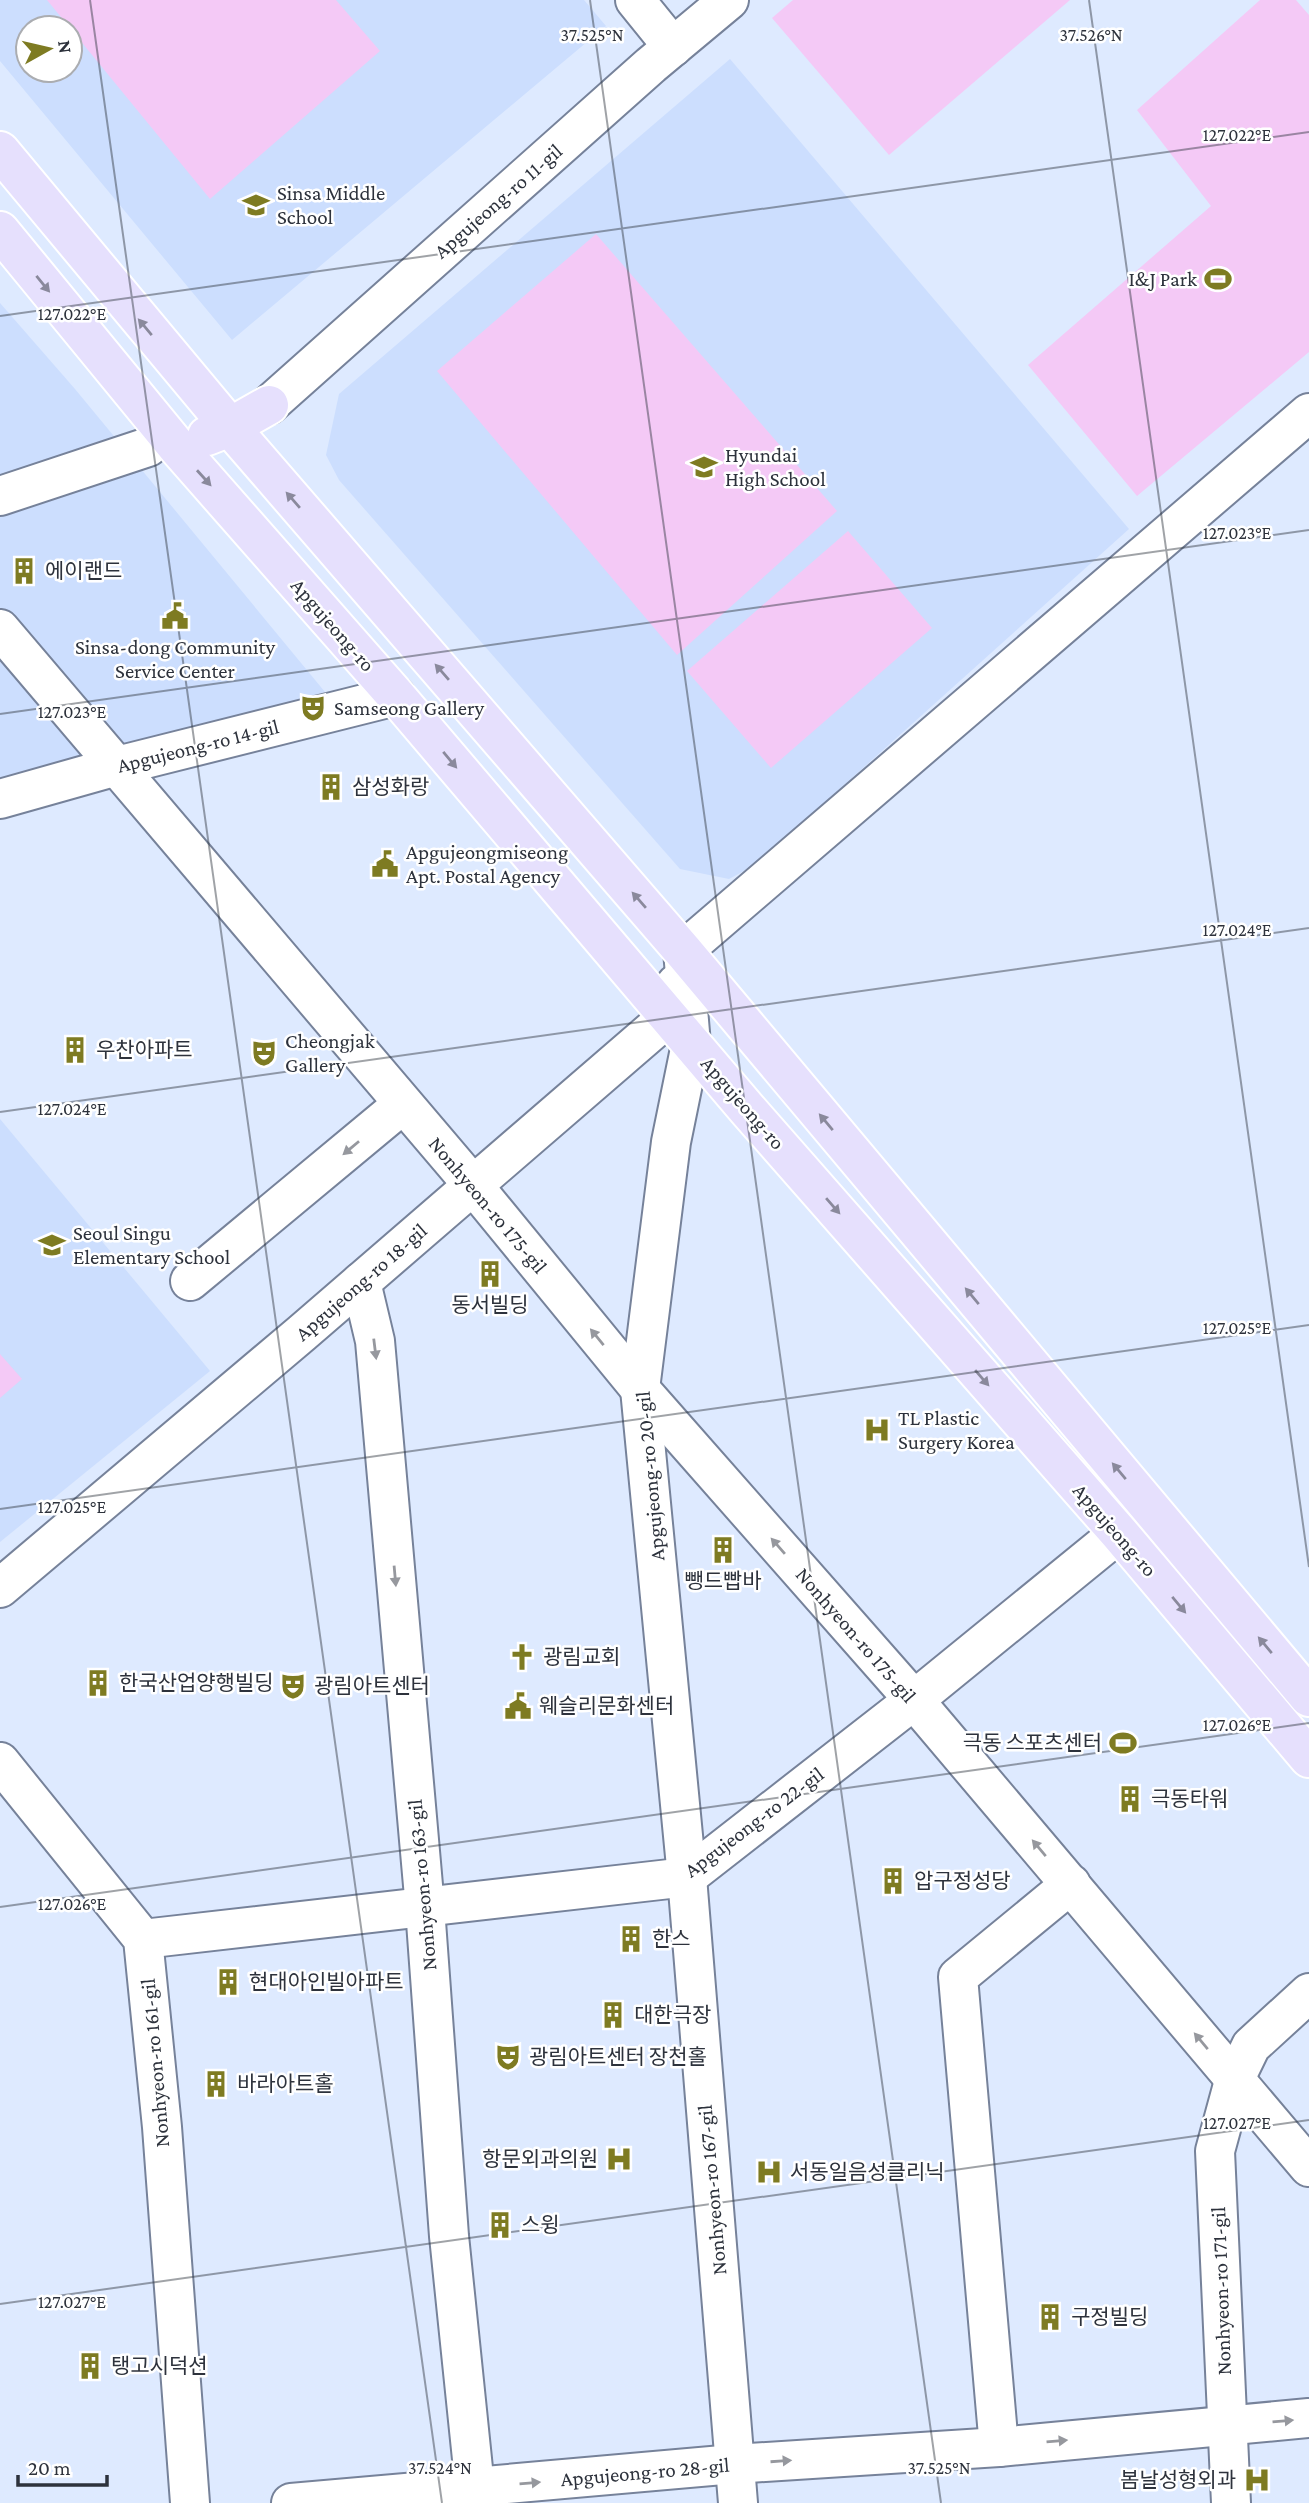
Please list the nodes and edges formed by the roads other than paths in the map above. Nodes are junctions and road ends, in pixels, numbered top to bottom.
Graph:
1 (635, 0) edge
2 (729, 0) edge
3 (673, 47) junction
4 (0, 151) edge
5 (0, 231) edge
6 (269, 405) joint
7 (1309, 413) edge
8 (230, 427) junction
9 (163, 448) junction
10 (0, 496) edge
11 (0, 629) edge
12 (396, 696) junction
13 (117, 765) junction
14 (0, 799) edge
15 (683, 951) junction
16 (680, 1030) junction
17 (403, 1104) junction
18 (472, 1184) junction
19 (190, 1281) dead end
20 (361, 1282) junction
21 (640, 1389) junction
22 (1119, 1533) junction
23 (0, 1588) edge
24 (1309, 1697) edge
25 (914, 1700) junction
26 (1309, 1758) edge
27 (0, 1762) edge
28 (687, 1877) junction
29 (1070, 1884) junction
30 (425, 1908) junction
31 (143, 1939) junction
32 (1309, 1993) edge
33 (1234, 2081) junction
34 (1309, 2167) edge
35 (1309, 2418) edge
36 (1226, 2425) junction
37 (999, 2447) junction
38 (734, 2464) junction
39 (475, 2488) junction
40 (333, 2502) edge
41 (190, 2503) edge
42 (291, 2503) edge
43 (738, 2503) edge
44 (1231, 2503) edge

1 - 3 street
2 - 3 street, Apgujeong-ro 11-gil
3 - 6 street, Apgujeong-ro 11-gil
8 -> 4 main road, Apgujeong-ro
5 -> 9 main road, Apgujeong-ro
6 - 8 main road
7 - 15 street
8 - 9 main road
15 -> 8 main road, Apgujeong-ro
9 - 10 street
9 -> 12 main road, Apgujeong-ro
11 - 13 street, Nonhyeon-ro 175-gil
12 - 13 street, Apgujeong-ro 14-gil
12 -> 16 main road, Apgujeong-ro
13 - 14 street, Apgujeong-ro 14-gil
13 - 17 street, Nonhyeon-ro 175-gil
15 - 16 street, Apgujeong-ro 20-gil
24 -> 15 main road, Apgujeong-ro
16 - 18 street, Apgujeong-ro 18-gil
16 - 21 street, Apgujeong-ro 20-gil
16 -> 22 main road, Apgujeong-ro
17 - 18 street, Nonhyeon-ro 175-gil
17 -> 19 street
18 - 20 street, Apgujeong-ro 18-gil
21 -> 18 street, Nonhyeon-ro 175-gil
20 - 23 street, Apgujeong-ro 18-gil
20 -> 30 street, Nonhyeon-ro 163-gil
25 -> 21 street, Nonhyeon-ro 175-gil
21 - 28 street, Apgujeong-ro 20-gil
22 - 25 street, Apgujeong-ro 22-gil
22 -> 26 main road, Apgujeong-ro
25 - 28 street, Apgujeong-ro 22-gil
29 -> 25 street, Nonhyeon-ro 175-gil
27 - 31 street
28 - 30 street, Apgujeong-ro 22-gil
28 - 38 street, Nonhyeon-ro 167-gil
33 -> 29 street, Nonhyeon-ro 175-gil
29 - 37 street
30 - 31 street, Apgujeong-ro 22-gil
30 - 39 street, Nonhyeon-ro 163-gil
31 - 41 street, Nonhyeon-ro 161-gil
32 - 33 street, Nonhyeon-ro 171-gil
33 - 34 street, Nonhyeon-ro 175-gil
33 - 36 street, Nonhyeon-ro 171-gil
36 -> 35 street, Apgujeong-ro 28-gil
37 -> 36 street, Apgujeong-ro 28-gil
36 - 44 street, Nonhyeon-ro 171-gil
38 -> 37 street, Apgujeong-ro 28-gil
39 -> 38 street, Apgujeong-ro 28-gil
38 - 43 street, Nonhyeon-ro 167-gil
39 - 40 street, Apgujeong-ro 28-gil
40 - 42 street, Apgujeong-ro 28-gil

